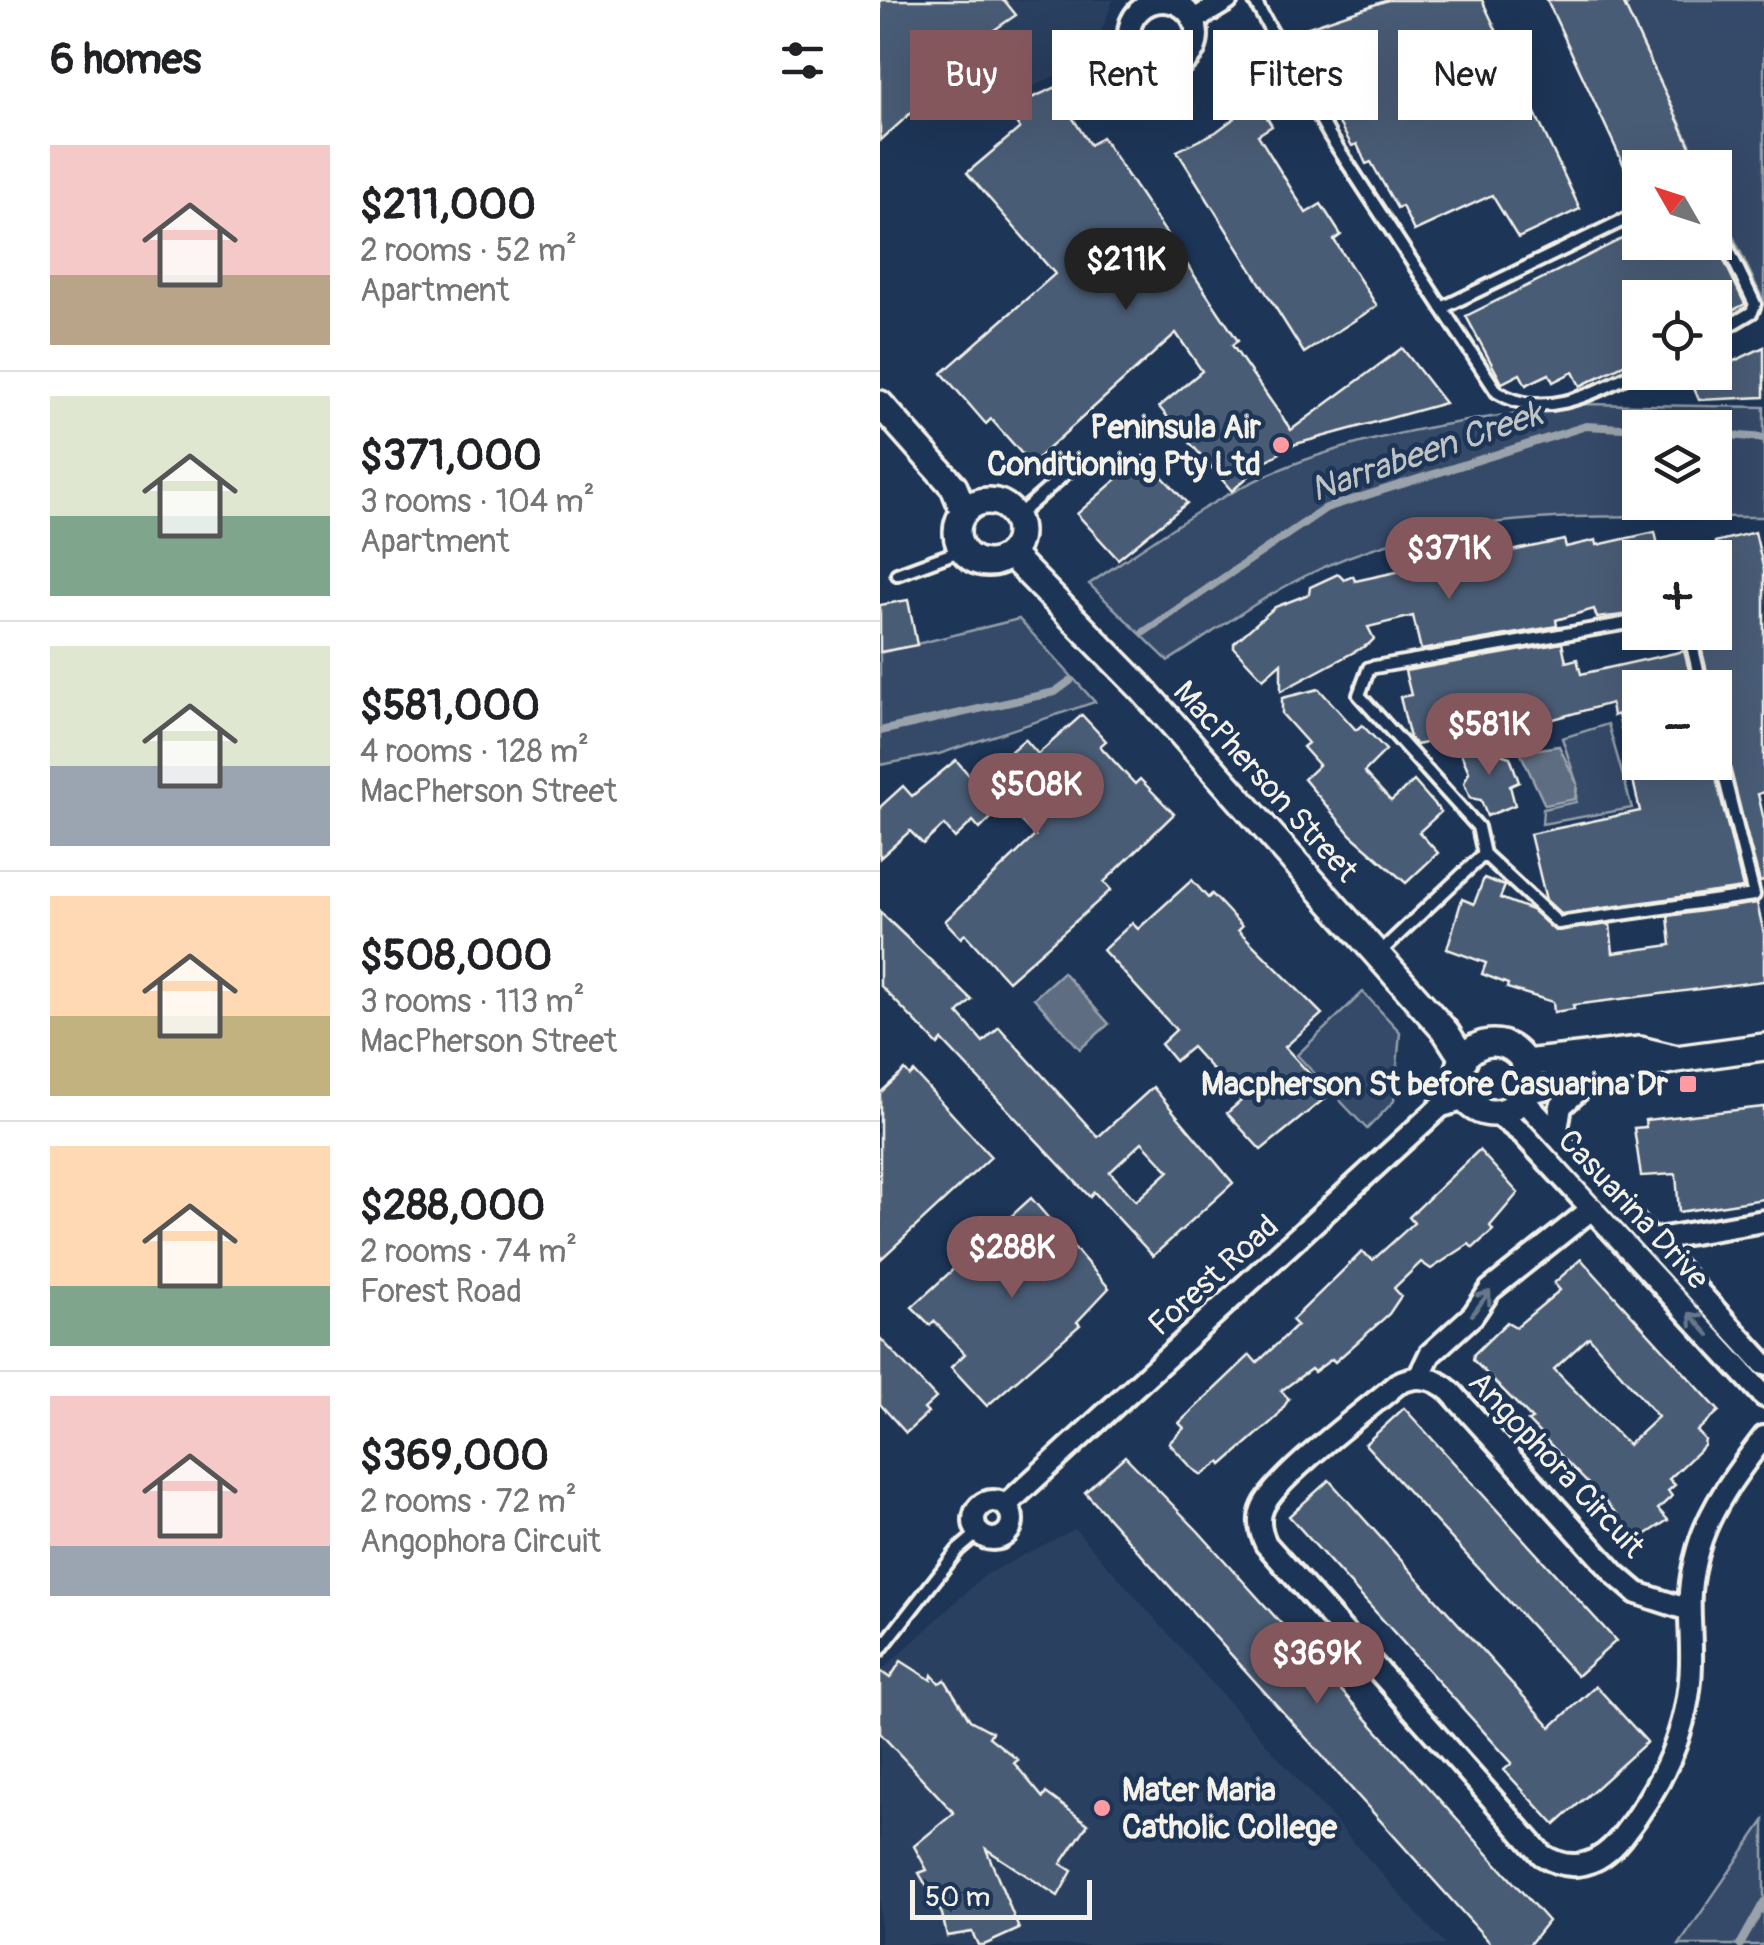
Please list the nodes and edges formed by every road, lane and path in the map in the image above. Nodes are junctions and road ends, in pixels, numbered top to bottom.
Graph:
1 (1227, 0) edge
2 (1254, 0) edge
3 (1194, 20) dead end
4 (1622, 221) edge
5 (1732, 256) edge
6 (1442, 308) junction
7 (1732, 324) edge
8 (1622, 377) edge
9 (880, 404) edge
10 (1074, 466) dead end
11 (964, 512) junction
12 (1016, 517) junction
13 (962, 550) junction
14 (1010, 554) junction
15 (896, 574) dead end
16 (1622, 624) edge
17 (1725, 780) edge
18 (1484, 854) junction
19 (1377, 954) junction
20 (1764, 1047) edge
21 (1676, 1059) junction
22 (1464, 1060) junction
23 (1524, 1063) junction
24 (1593, 1078) junction
25 (1524, 1094) junction
26 (1466, 1100) junction
27 (1495, 1112) junction
28 (1556, 1135) junction
29 (1593, 1208) junction
30 (1764, 1221) edge
31 (1652, 1240) junction
32 (1764, 1364) edge
33 (1419, 1377) junction
34 (1764, 1396) edge
35 (1764, 1437) edge
36 (978, 1533) joint
37 (1686, 1609) junction
38 (880, 1650) edge

1 - 3 street
2 - 6 lane
4 - 6 lane
5 - 7 lane
6 - 8 lane
9 - 11 street
10 - 12 lane
11 - 12 street
11 - 13 street
12 - 14 street
13 - 14 street
13 - 15 lane
14 - 19 street, MacPherson Street
16 - 18 lane
17 - 18 lane
18 - 19 lane
19 - 22 street, MacPherson Street
20 - 21 street
21 - 23 street
21 - 24 street
22 - 23 street
22 - 26 street
23 - 25 street
24 - 25 street
24 - 28 street
25 - 27 street
25 - 28 street, Casuarina Drive
26 - 27 street
26 - 36 street, Forest Road
27 - 29 street, Casuarina Drive
28 - 31 street, Casuarina Drive
33 -> 29 street
34 -> 29 street, Casuarina Drive
30 - 31 street
31 - 32 street, Casuarina Drive
33 - 37 street, Angophora Circuit
33 - 37 street, Angophora Circuit
35 - 37 street, Angophora Circuit
36 - 38 lane

